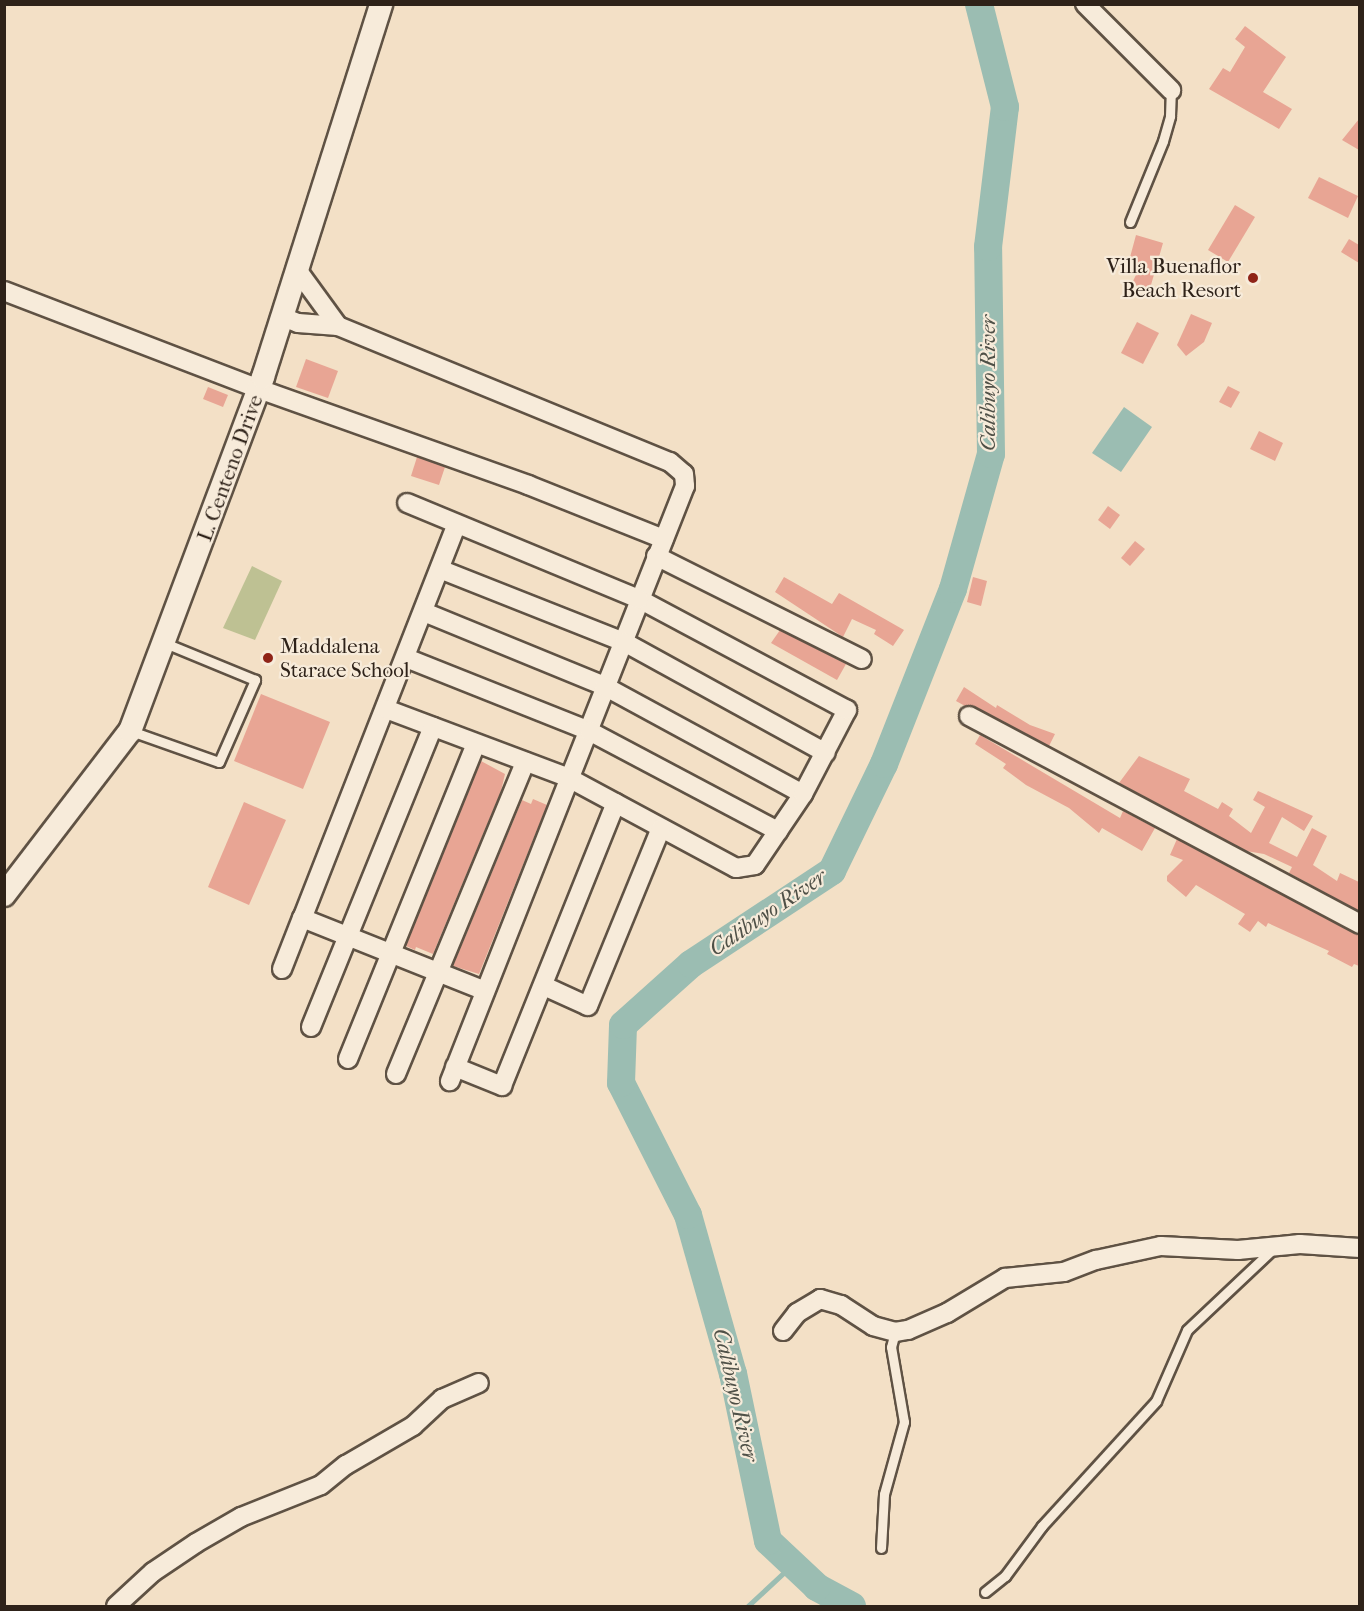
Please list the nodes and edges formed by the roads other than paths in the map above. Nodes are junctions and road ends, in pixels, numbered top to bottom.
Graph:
1 (381, 4) edge
2 (1085, 4) edge
3 (1171, 90) joint
4 (1130, 222) dead end
5 (298, 271) junction
6 (4, 291) edge
7 (284, 317) junction
8 (338, 326) junction
9 (259, 389) junction
10 (407, 503) dead end
11 (456, 526) junction
12 (660, 548) junction
13 (441, 570) junction
14 (639, 598) junction
15 (424, 612) junction
16 (624, 642) junction
17 (165, 643) junction
18 (406, 658) junction
19 (862, 659) dead end
20 (604, 686) junction
21 (855, 693) dead end
22 (386, 709) junction
23 (847, 710) junction
24 (969, 716) dead end
25 (433, 727) junction
26 (130, 731) junction
27 (589, 731) junction
28 (476, 744) junction
29 (826, 753) junction
30 (525, 762) junction
31 (567, 777) junction
32 (802, 794) junction
33 (616, 803) junction
34 (661, 828) junction
35 (778, 831) junction
36 (4, 895) edge
37 (303, 918) junction
38 (1359, 924) edge
39 (346, 936) junction
40 (393, 955) junction
41 (282, 969) dead end
42 (437, 972) junction
43 (544, 986) junction
44 (485, 991) junction
45 (311, 1027) dead end
46 (348, 1059) dead end
47 (396, 1074) dead end
48 (1359, 1248) edge
49 (1273, 1249) junction
50 (783, 1330) dead end
51 (895, 1332) junction
52 (479, 1383) dead end
53 (881, 1548) dead end
54 (986, 1592) dead end
55 (116, 1606) edge

1 - 5 street, L. Centeno Drive
2 - 3 street
3 - 4 lane
5 - 7 street, L. Centeno Drive
5 - 8 street
6 - 9 street
7 - 8 street
7 - 9 street, L. Centeno Drive
8 - 12 street
9 - 12 street
9 - 17 street, L. Centeno Drive
10 - 11 street
11 - 13 street
11 - 14 street
12 - 14 street
12 - 19 street
13 - 15 street
13 - 16 street
14 - 16 street
14 - 23 street
15 - 18 street
15 - 20 street
16 - 20 street
16 - 29 street
17 - 26 street, L. Centeno Drive
17 - 26 lane
18 - 22 street
18 - 27 street
20 - 27 street
20 - 32 street
21 - 23 street
22 - 25 street
22 - 37 street
23 - 29 street
24 - 38 street
25 - 28 street
25 - 39 street
26 - 36 street, L. Centeno Drive
27 - 31 street
27 - 35 street
28 - 30 street
28 - 40 street
29 - 32 street
30 - 31 street
30 - 42 street
31 - 33 street
31 - 44 street
32 - 35 street
33 - 34 street
33 - 43 street
34 - 35 street
34 - 43 street
37 - 39 street
37 - 41 street
39 - 40 street
39 - 45 street
40 - 42 street
40 - 46 street
42 - 44 street
42 - 47 street
43 - 44 street
48 - 49 street
49 - 51 street
49 - 54 lane
50 - 51 street
51 - 53 lane
52 - 55 street

